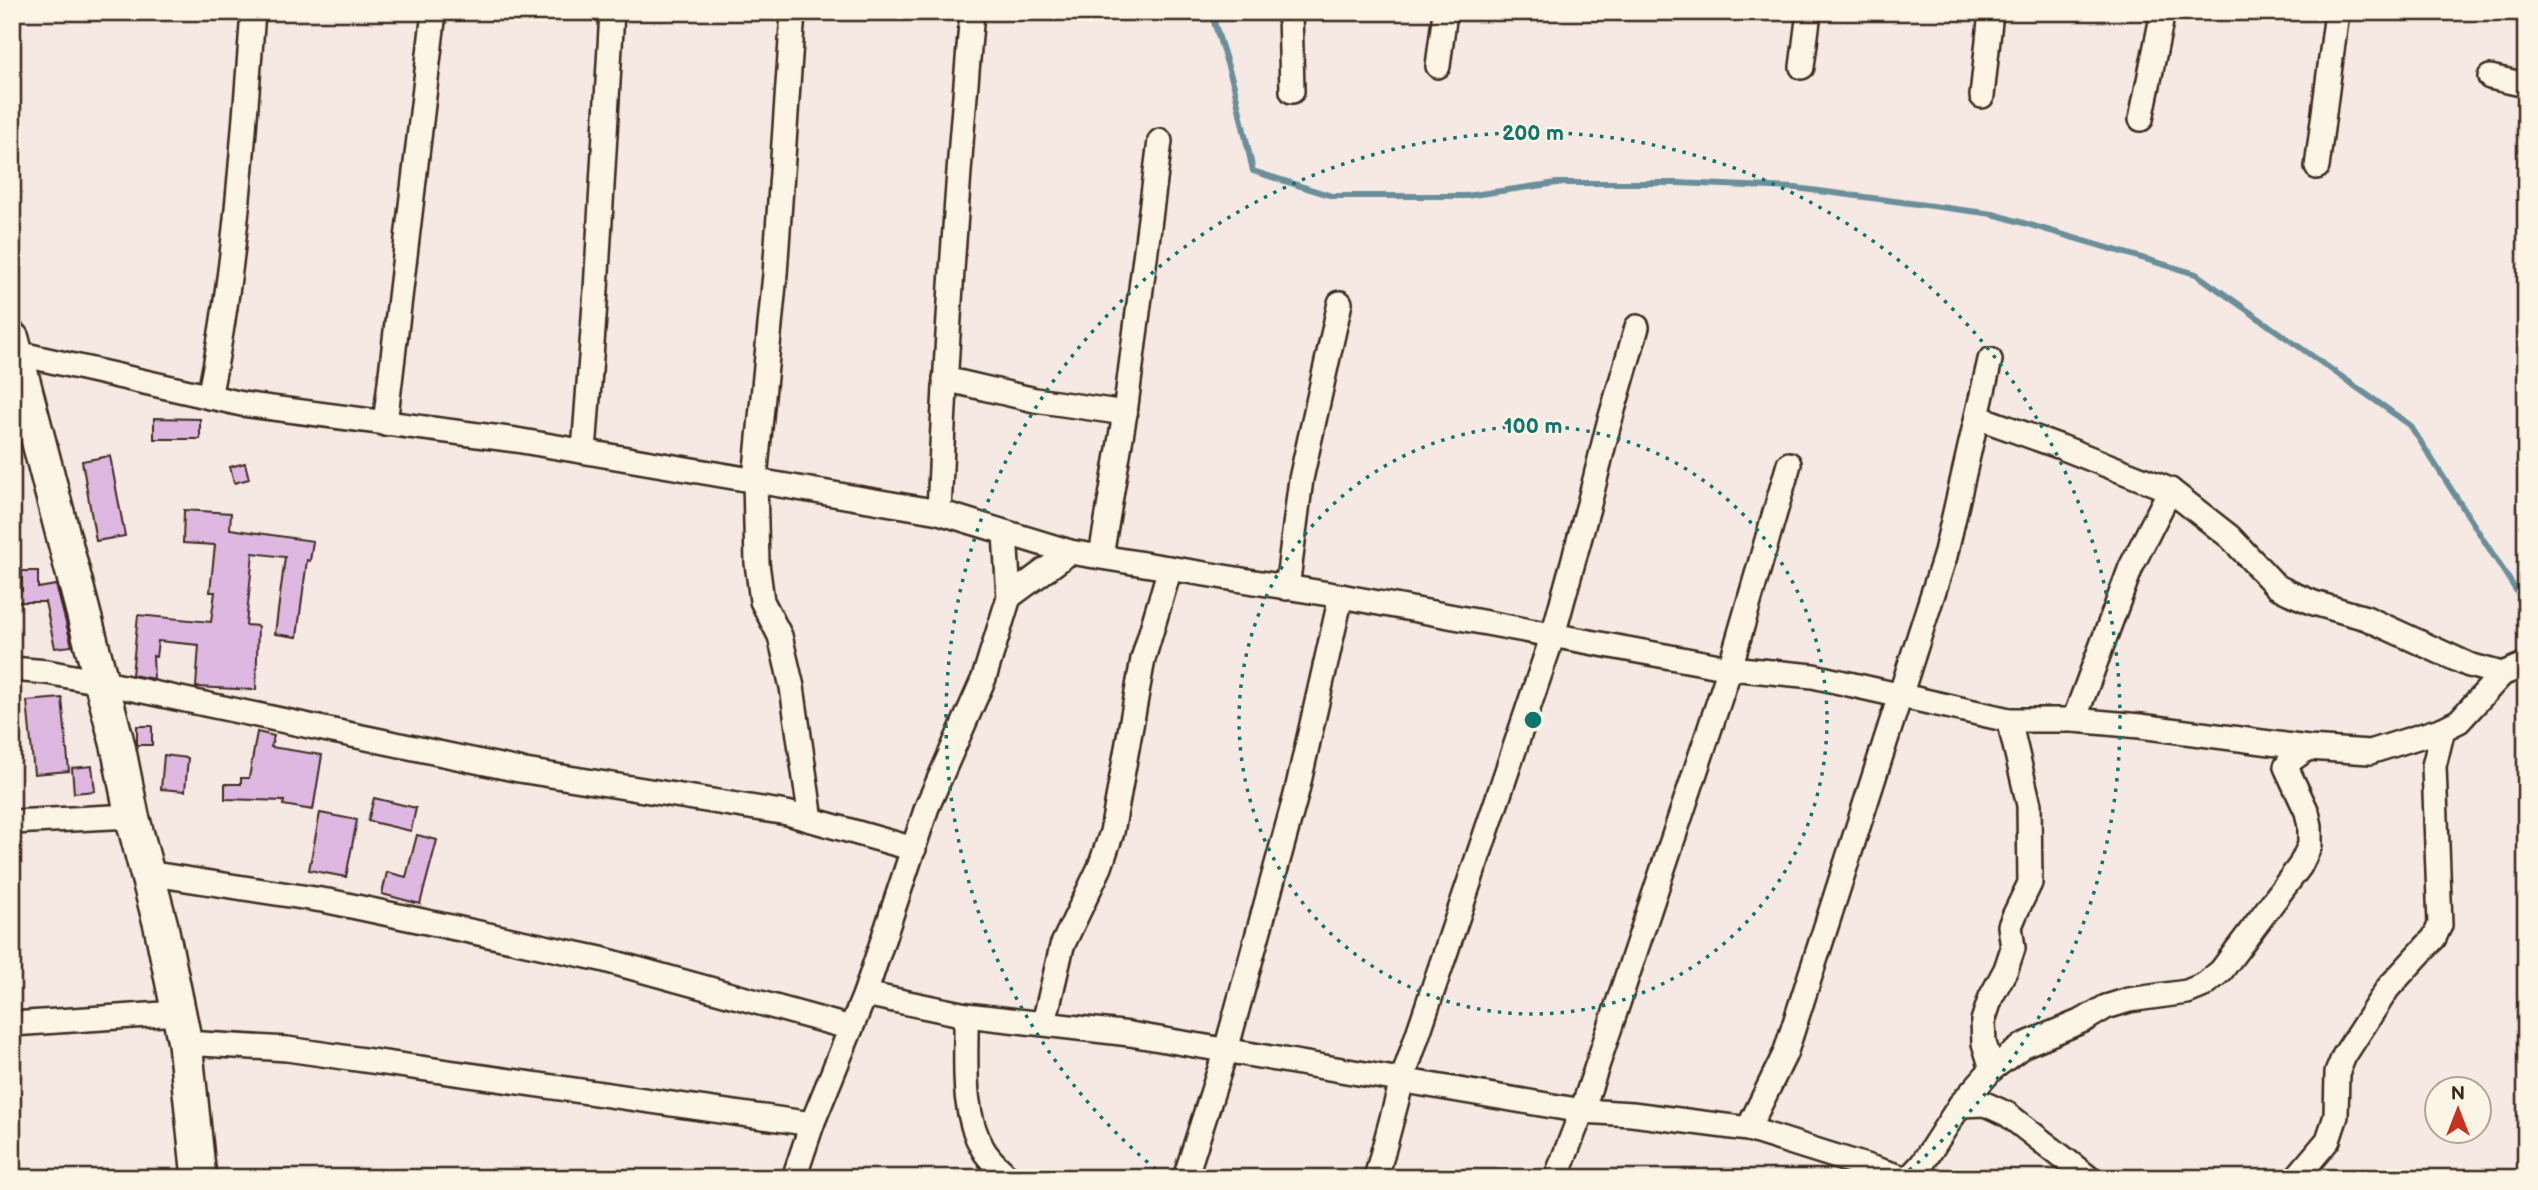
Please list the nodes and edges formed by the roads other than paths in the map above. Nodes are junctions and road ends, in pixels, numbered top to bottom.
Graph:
1 (253, 12) edge
2 (434, 12) edge
3 (612, 12) edge
4 (793, 12) edge
5 (972, 12) edge
6 (1290, 12) edge
7 (1445, 12) edge
8 (1809, 12) edge
9 (1991, 12) edge
10 (2163, 12) edge
11 (2337, 12) edge
12 (1438, 66) dead end
13 (1802, 66) dead end
14 (2490, 77) dead end
15 (2526, 85) edge
16 (1292, 91) dead end
17 (1982, 96) dead end
18 (2141, 118) dead end
19 (1160, 141) dead end
20 (2317, 167) dead end
21 (1339, 303) dead end
22 (1637, 327) dead end
23 (13, 348) edge
24 (1990, 360) dead end
25 (945, 379) junction
26 (209, 397) junction
27 (1125, 413) junction
28 (1977, 417) junction
29 (385, 424) junction
30 (583, 451) junction
31 (1789, 464) dead end
32 (755, 479) junction
33 (2170, 490) junction
34 (939, 512) junction
35 (1005, 534) junction
36 (1070, 552) junction
37 (1101, 556) junction
38 (1170, 568) junction
39 (1286, 588) junction
40 (1342, 596) junction
41 (1009, 597) junction
42 (1553, 635) junction
43 (2526, 664) edge
44 (1730, 668) junction
45 (12, 669) edge
46 (2501, 674) junction
47 (100, 682) junction
48 (1900, 695) junction
49 (2009, 720) junction
50 (2074, 720) junction
51 (2443, 729) junction
52 (2308, 748) junction
53 (132, 816) junction
54 (811, 820) junction
55 (12, 822) edge
56 (914, 849) junction
57 (147, 873) junction
58 (865, 994) junction
59 (966, 1015) junction
60 (1044, 1023) junction
61 (12, 1024) edge
62 (181, 1028) junction
63 (851, 1028) junction
64 (1226, 1050) junction
65 (1992, 1069) junction
66 (1402, 1082) junction
67 (1960, 1105) junction
68 (1581, 1111) junction
69 (811, 1124) junction
70 (1748, 1129) junction
71 (199, 1178) edge
72 (794, 1178) edge
73 (1009, 1178) edge
74 (1185, 1178) edge
75 (1376, 1178) edge
76 (1556, 1178) edge
77 (1906, 1178) edge
78 (2089, 1178) edge
79 (2296, 1178) edge

1 - 26 street
2 - 29 street
3 - 30 street
4 - 32 street
5 - 25 street
6 - 16 street
7 - 12 street
8 - 13 street
9 - 17 street
10 - 18 street
11 - 20 street
14 - 15 street
19 - 27 street
21 - 39 street
22 - 42 street
23 - 26 street
23 - 47 street
24 - 28 street
25 - 27 street
25 - 34 street
26 - 29 street
27 - 37 street
28 - 33 street
28 - 48 street
29 - 30 street
30 - 32 street
31 - 44 street
32 - 34 street
32 - 54 street
33 - 46 street
33 - 50 street
34 - 35 street
35 - 36 street
35 - 41 street
36 - 37 street
36 - 41 street
37 - 38 street
38 - 39 street
38 - 60 street
39 - 40 street
40 - 42 street
40 - 64 street
41 - 56 street
42 - 44 street
42 - 66 street
43 - 46 street
44 - 48 street
44 - 68 street
45 - 47 street
46 - 51 street
47 - 53 street
47 - 54 street
48 - 49 street
48 - 70 street
49 - 50 street
49 - 65 street
50 - 52 street
51 - 52 street
51 - 79 street
52 - 65 street
53 - 55 street
53 - 57 street
54 - 56 street
56 - 58 street
57 - 62 street
57 - 63 street
58 - 59 street
58 - 63 street
59 - 60 street
59 - 73 street
60 - 64 street
61 - 62 street
62 - 69 street
62 - 71 street
63 - 69 street
64 - 66 street
64 - 74 street
65 - 67 street
66 - 68 street
66 - 75 street
67 - 77 street
67 - 78 street
68 - 70 street
68 - 76 street
69 - 72 street
70 - 77 street

